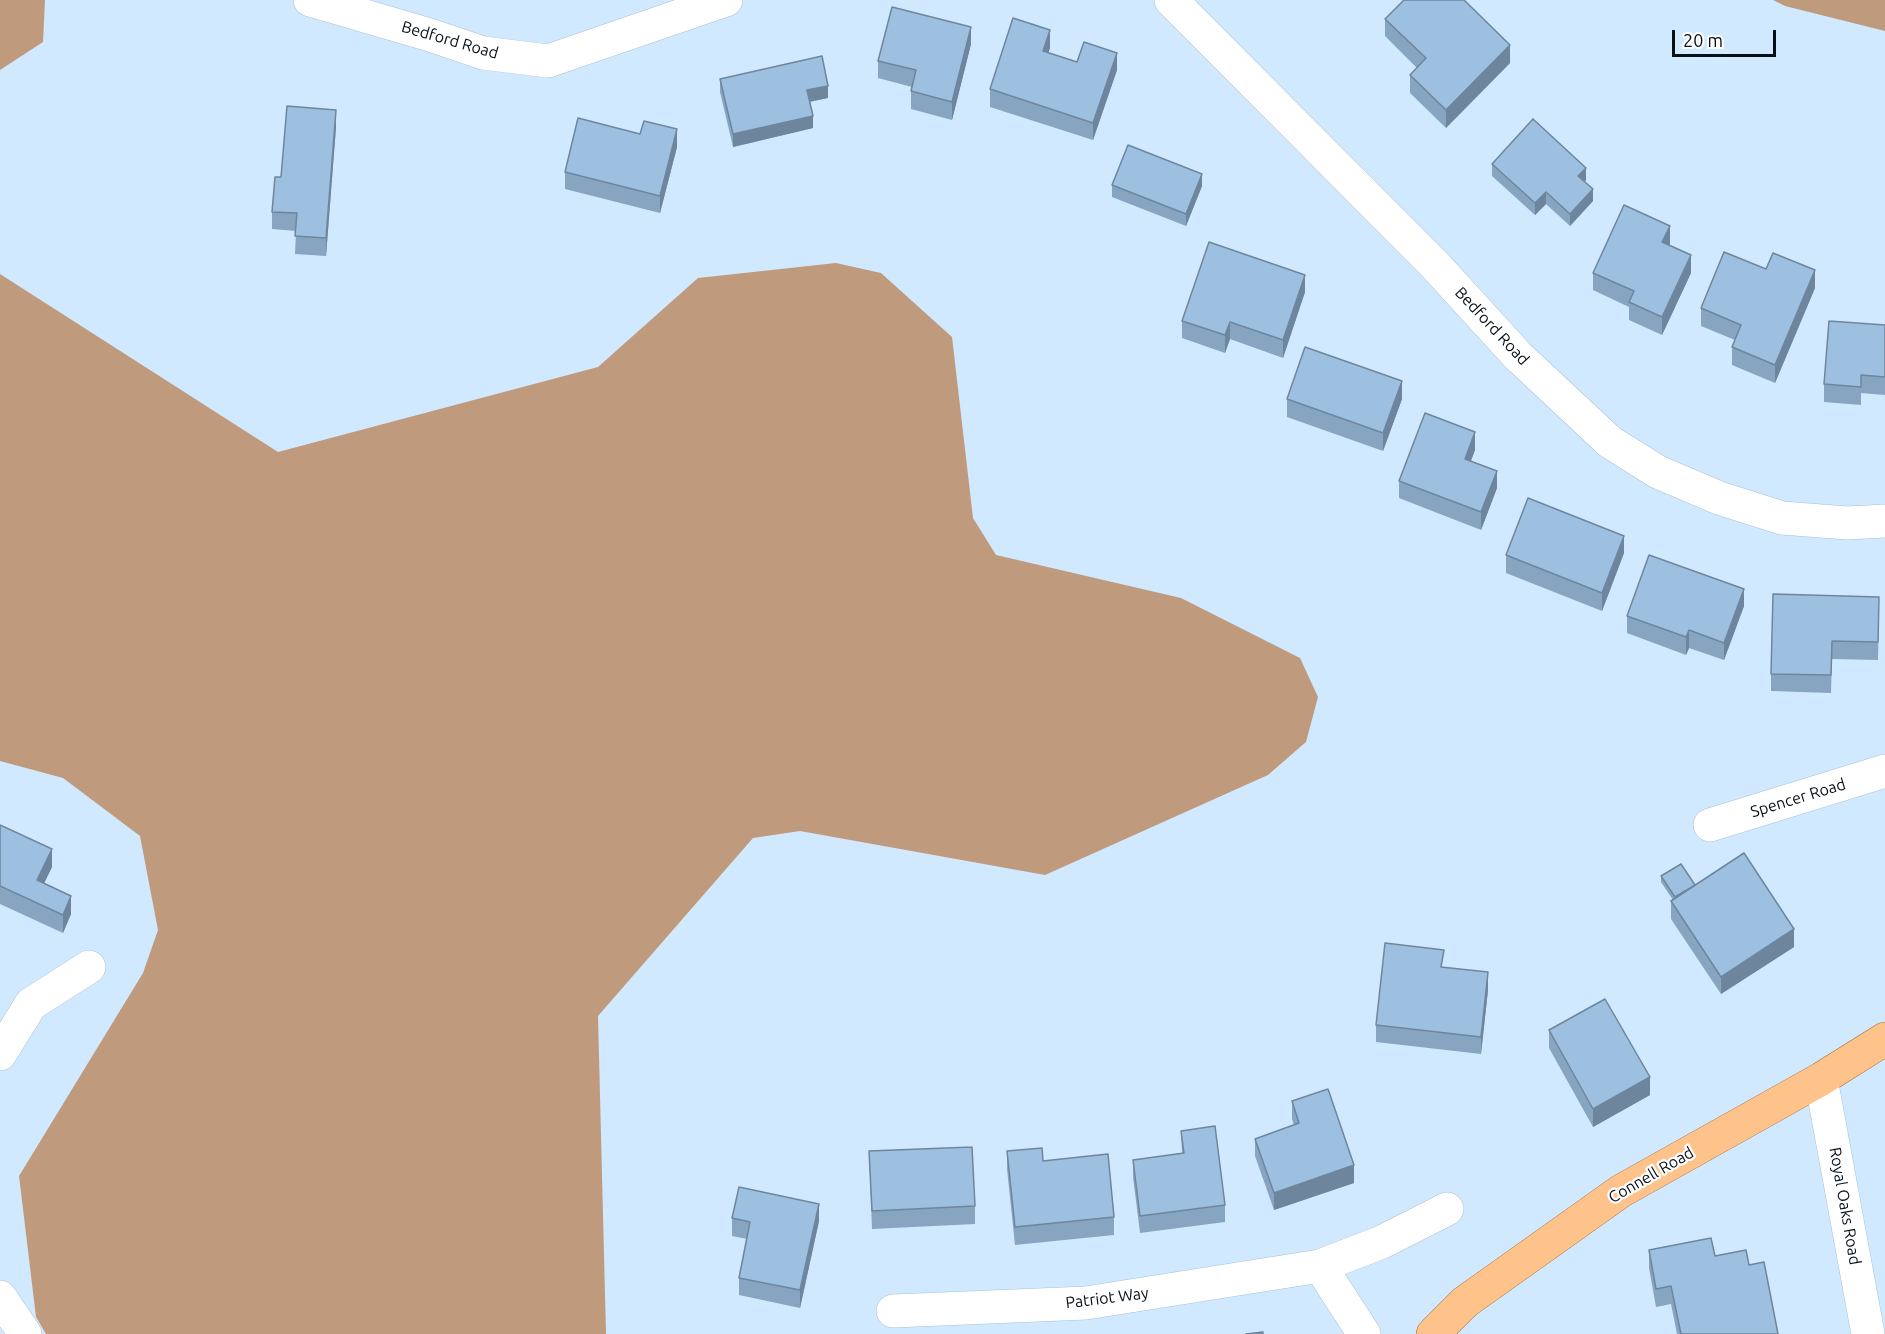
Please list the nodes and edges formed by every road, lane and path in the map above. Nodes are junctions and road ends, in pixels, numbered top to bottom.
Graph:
1 (310, 0) edge
2 (726, 0) edge
3 (1171, 0) edge
4 (1885, 521) edge
5 (1885, 771) edge
6 (1710, 825) dead end
7 (89, 967) dead end
8 (1885, 1039) edge
9 (0, 1054) edge
10 (1821, 1079) junction
11 (1448, 1209) dead end
12 (1320, 1266) junction
13 (0, 1298) edge
14 (893, 1311) dead end
15 (25, 1334) edge
16 (1364, 1334) edge
17 (1433, 1334) edge
18 (1868, 1334) edge

1 - 2 street, Bedford Road
3 - 4 street, Bedford Road
5 - 6 street, Spencer Road
7 - 9 street
8 - 10 main road, Connell Road
10 - 17 main road, Connell Road
10 - 18 street, Royal Oaks Road
11 - 12 street, Patriot Way
12 - 14 street, Patriot Way
12 - 16 street
13 - 15 street

